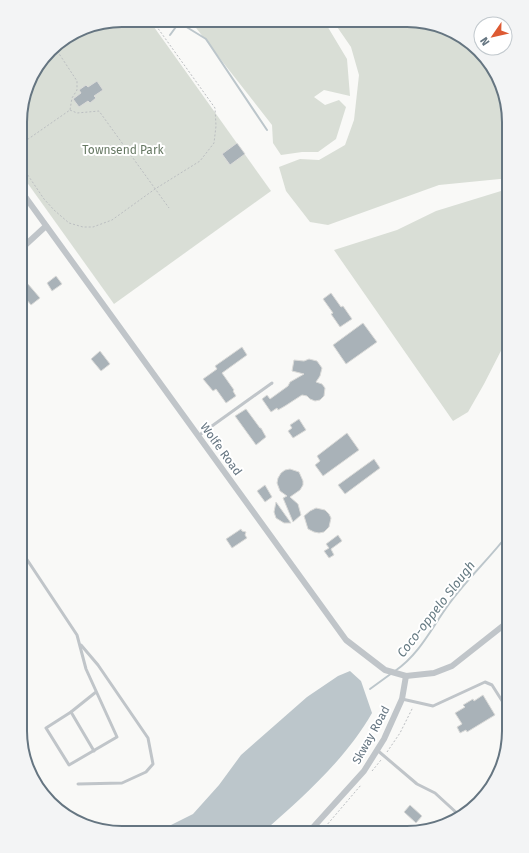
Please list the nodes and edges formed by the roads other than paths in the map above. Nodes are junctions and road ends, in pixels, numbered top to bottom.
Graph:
1 (27, 199) edge
2 (46, 226) junction
3 (27, 243) edge
4 (272, 383) dead end
5 (198, 436) junction
6 (27, 559) edge
7 (502, 627) edge
8 (80, 643) junction
9 (406, 676) junction
10 (96, 692) junction
11 (402, 699) junction
12 (502, 701) edge
13 (71, 712) junction
14 (377, 750) junction
15 (94, 751) junction
16 (78, 784) dead end
17 (456, 812) edge
18 (314, 826) edge

1 - 2 street, Wolfe Road
2 - 3 street
2 - 5 street, Wolfe Road
4 - 5 lane
5 - 9 street, Wolfe Road
6 - 8 lane
7 - 9 street, Wolfe Road
8 - 10 lane
8 - 16 lane
9 - 11 street, Skway Road
10 - 13 lane
10 - 15 lane
11 - 12 lane
11 - 14 street, Skway Road
13 - 15 lane
13 - 15 lane
14 - 17 lane
14 - 18 street, Skway Road

